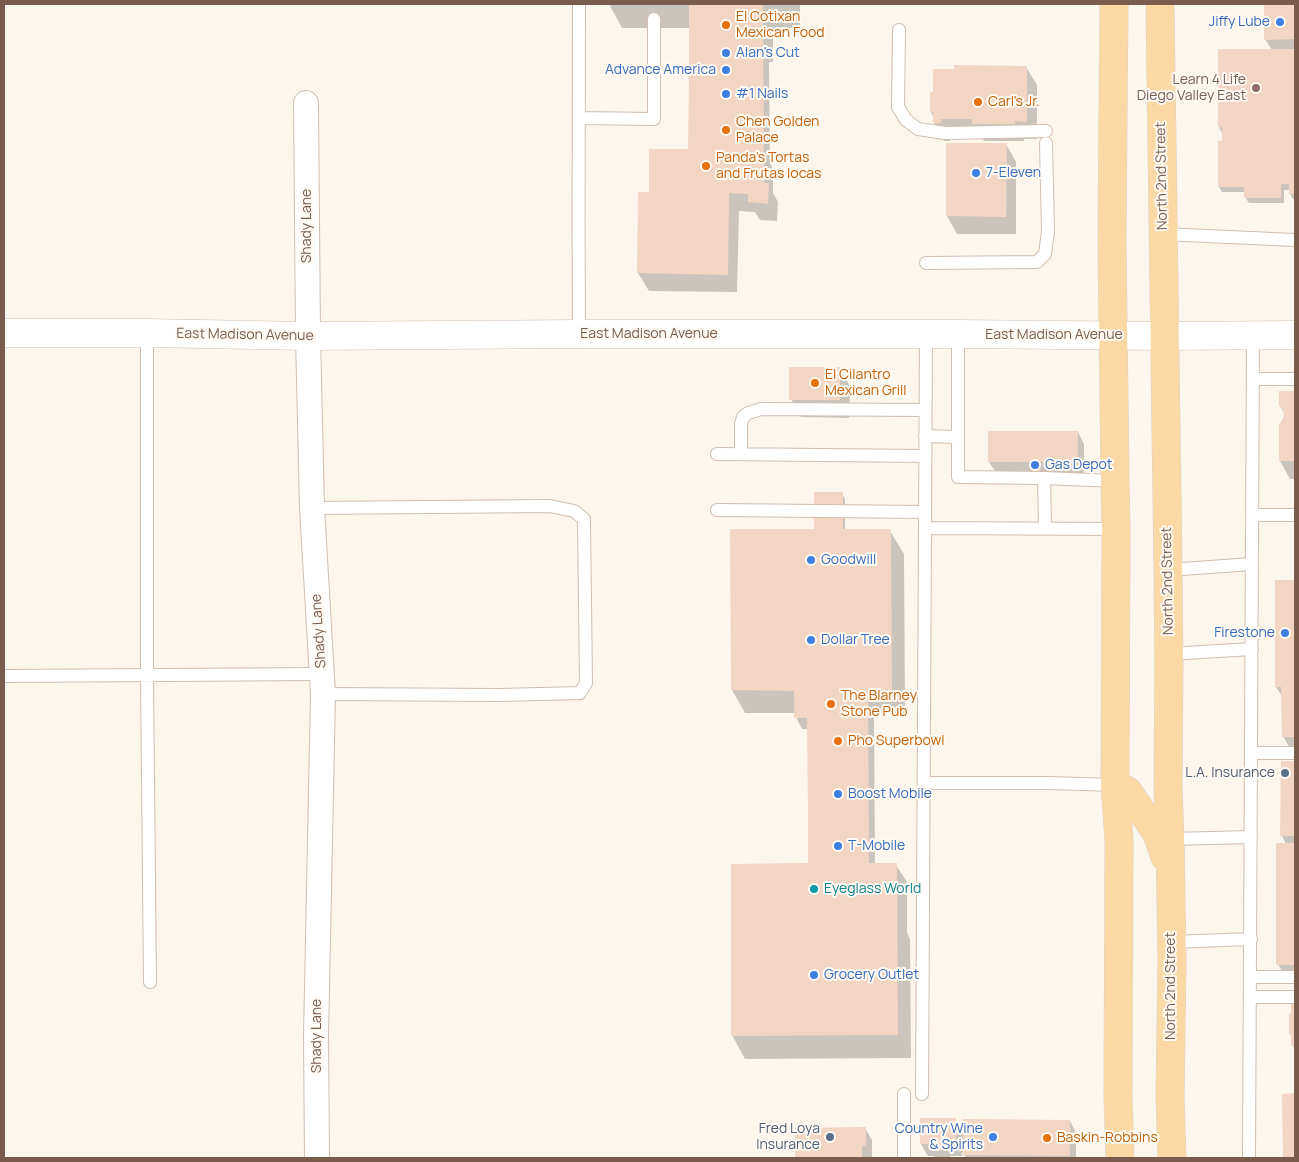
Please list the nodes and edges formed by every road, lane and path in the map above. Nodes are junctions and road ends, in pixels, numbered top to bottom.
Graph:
1 (579, 4) edge
2 (1114, 4) edge
3 (1160, 4) edge
4 (654, 19) dead end
5 (899, 30) dead end
6 (306, 103) dead end
7 (579, 118) junction
8 (1162, 234) junction
9 (1295, 240) edge
10 (926, 263) dead end
11 (4, 333) edge
12 (147, 334) junction
13 (579, 334) junction
14 (926, 334) junction
15 (958, 334) junction
16 (1253, 334) junction
17 (1114, 335) junction
18 (1295, 335) edge
19 (308, 336) junction
20 (1166, 336) junction
21 (1253, 378) junction
22 (1295, 379) edge
23 (925, 410) junction
24 (925, 436) junction
25 (958, 437) junction
26 (717, 454) dead end
27 (741, 454) junction
28 (925, 456) junction
29 (1044, 478) junction
30 (1115, 481) junction
31 (312, 508) junction
32 (717, 510) dead end
33 (925, 512) junction
34 (1252, 515) junction
35 (1295, 515) edge
36 (925, 528) junction
37 (1045, 528) junction
38 (1116, 529) junction
39 (1252, 564) junction
40 (1168, 570) junction
41 (1252, 649) junction
42 (1169, 654) junction
43 (147, 675) junction
44 (4, 676) edge
45 (322, 684) junction
46 (1251, 753) junction
47 (1295, 753) edge
48 (924, 783) junction
49 (1115, 785) junction
50 (1251, 837) junction
51 (1170, 839) junction
52 (1171, 875) junction
53 (1251, 939) junction
54 (1171, 942) junction
55 (1250, 977) junction
56 (1295, 977) edge
57 (150, 982) dead end
58 (1251, 997) junction
59 (1295, 997) edge
60 (904, 1094) dead end
61 (922, 1094) dead end
62 (317, 1158) edge
63 (904, 1158) edge
64 (1120, 1158) edge
65 (1172, 1158) edge
66 (1249, 1158) edge

1 - 7 lane
2 - 17 main road
3 - 8 main road, North 2nd Street
4 - 7 lane
5 - 10 lane
6 - 19 street, Shady Lane
7 - 13 lane
8 - 9 lane
8 - 20 main road, North 2nd Street
11 - 12 street, East Madison Avenue
12 - 19 street, East Madison Avenue
12 - 43 lane
13 - 14 street, East Madison Avenue
13 - 19 street, East Madison Avenue
14 - 15 street, East Madison Avenue
14 - 23 lane
15 - 17 street, East Madison Avenue
15 - 25 lane
16 - 18 street, East Madison Avenue
16 - 20 street, East Madison Avenue
16 - 21 lane
17 - 20 street, East Madison Avenue
17 - 30 main road
19 - 31 street, Shady Lane
20 - 40 main road, North 2nd Street
21 - 22 lane
21 - 34 lane
23 - 24 lane
23 - 27 lane
24 - 25 lane
24 - 28 lane
25 - 29 lane
26 - 27 lane
27 - 28 lane
28 - 33 lane
29 - 30 lane
29 - 37 lane
30 - 38 main road
31 - 45 street, Shady Lane
31 - 45 lane
32 - 33 lane
33 - 36 lane
34 - 35 lane
34 - 39 lane
36 - 37 lane
36 - 48 lane
37 - 38 lane
38 - 49 main road
39 - 40 lane
39 - 41 lane
40 - 42 main road, North 2nd Street
41 - 42 lane
41 - 46 lane
42 - 51 main road, North 2nd Street
43 - 44 lane
43 - 45 lane
43 - 57 lane
45 - 62 street, Shady Lane
46 - 47 lane
46 - 50 lane
48 - 49 lane
48 - 61 lane
49 - 52 main road
49 - 64 main road
50 - 51 lane
50 - 53 lane
51 - 52 main road, North 2nd Street
52 - 54 main road, North 2nd Street
53 - 54 lane
53 - 55 lane
54 - 65 main road, North 2nd Street
55 - 56 lane
55 - 58 lane
58 - 59 lane
58 - 66 lane
60 - 63 lane

